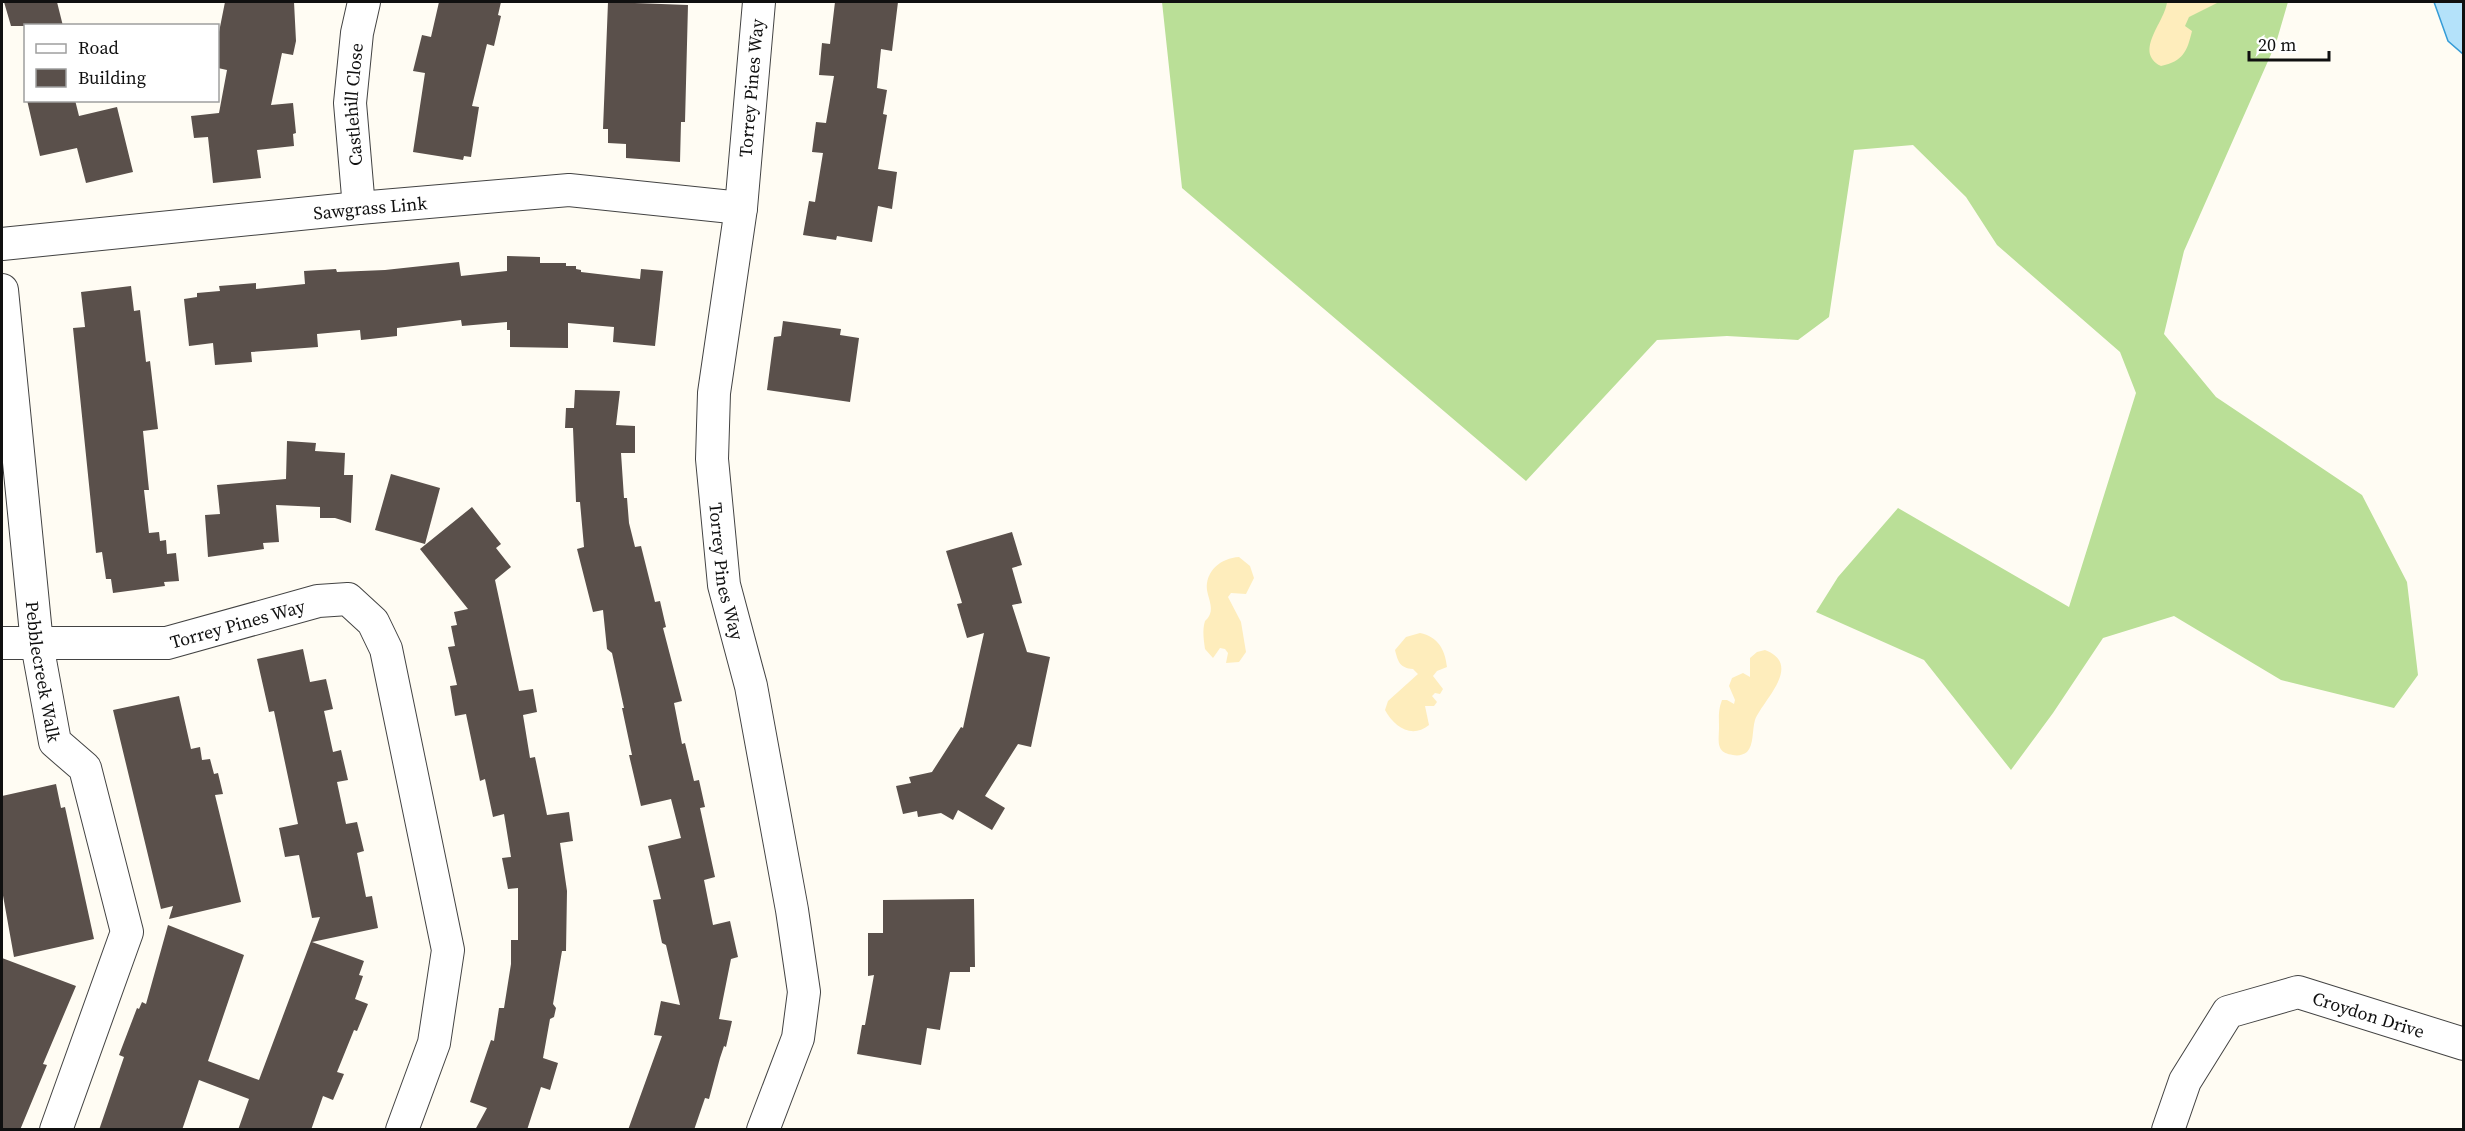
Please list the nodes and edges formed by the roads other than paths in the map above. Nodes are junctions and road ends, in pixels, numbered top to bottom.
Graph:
1 (364, 2) edge
2 (759, 2) edge
3 (359, 208) junction
4 (741, 208) junction
5 (2, 244) edge
6 (2, 290) edge
7 (2, 643) edge
8 (37, 644) junction
9 (2463, 1044) edge
10 (56, 1130) edge
11 (402, 1130) edge
12 (763, 1130) edge
13 (2168, 1130) edge

1 - 3 street, Castlehill Close
2 - 4 street, Torrey Pines Way
3 - 4 street, Sawgrass Link
3 - 5 street, Sawgrass Link
4 - 12 street, Torrey Pines Way
6 - 8 street, Pebblecreek Walk
7 - 8 street, Torrey Pines Way
8 - 10 street, Pebblecreek Walk
8 - 11 street, Torrey Pines Way
9 - 13 street, Croydon Drive

